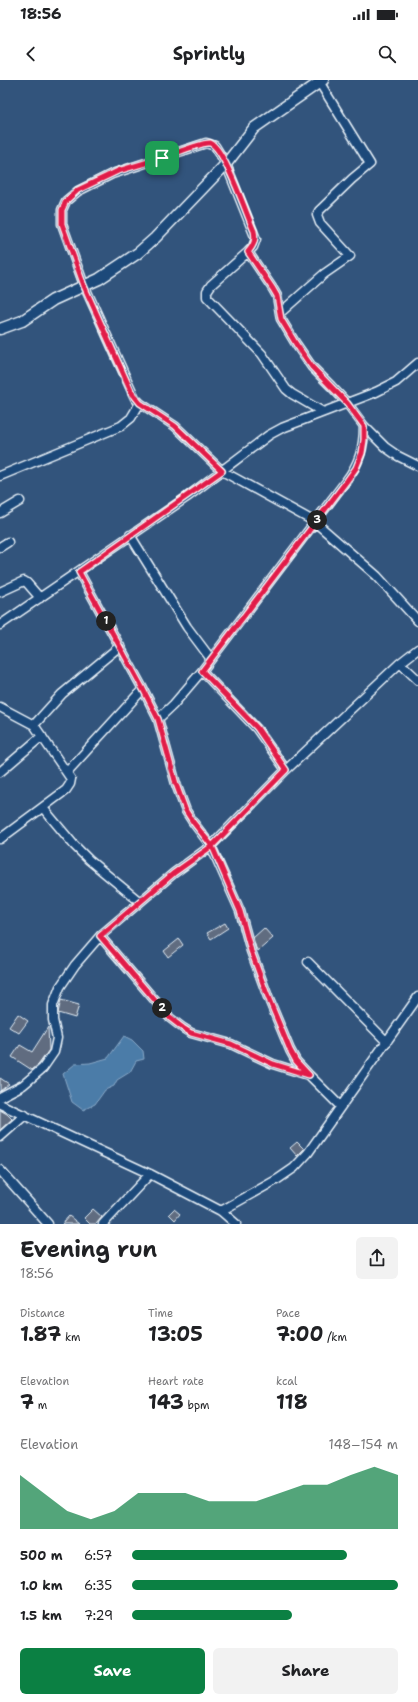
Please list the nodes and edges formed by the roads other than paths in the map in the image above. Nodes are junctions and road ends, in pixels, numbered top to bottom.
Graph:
1 (320, 81) edge
2 (226, 164) junction
3 (248, 252) junction
4 (84, 286) junction
5 (280, 312) junction
6 (0, 329) edge
7 (418, 363) edge
8 (140, 403) junction
9 (347, 403) junction
10 (323, 412) junction
11 (364, 426) junction
12 (418, 466) edge
13 (222, 471) junction
14 (0, 476) edge
15 (20, 501) dead end
16 (0, 513) edge
17 (316, 522) junction
18 (130, 535) junction
19 (8, 542) dead end
20 (0, 547) edge
21 (79, 572) junction
22 (0, 592) edge
23 (40, 598) junction
24 (418, 620) edge
25 (0, 625) edge
26 (120, 646) junction
27 (418, 649) edge
28 (212, 658) junction
29 (400, 663) junction
30 (202, 671) junction
31 (418, 680) edge
32 (143, 689) junction
33 (0, 707) edge
34 (158, 719) junction
35 (34, 725) junction
36 (42, 736) junction
37 (286, 770) junction
38 (0, 772) edge
39 (67, 772) junction
40 (43, 808) junction
41 (0, 839) edge
42 (212, 846) junction
43 (140, 902) junction
44 (100, 936) junction
45 (308, 962) dead end
46 (418, 997) edge
47 (387, 1042) junction
48 (309, 1075) junction
49 (0, 1097) edge
50 (0, 1104) edge
51 (340, 1106) junction
52 (25, 1115) junction
53 (0, 1137) edge
54 (0, 1170) edge
55 (150, 1174) junction
56 (221, 1211) junction
57 (48, 1224) edge
58 (103, 1224) edge
59 (236, 1224) edge

1 - 2 street
1 - 5 street
2 - 3 street
2 - 4 street
2 - 4 street
3 - 5 street
3 - 10 street
4 - 6 street
4 - 8 street
5 - 9 street
7 - 9 street
8 - 13 street
8 - 14 street
9 - 10 street
9 - 11 street
10 - 13 street
11 - 12 street
11 - 17 street
13 - 17 street
13 - 18 street
15 - 16 street
17 - 24 street
17 - 28 street
18 - 21 street
18 - 28 street
19 - 20 street
21 - 23 street
21 - 26 street
22 - 23 street
23 - 25 street
26 - 32 street
26 - 35 street
27 - 29 street
28 - 30 street
29 - 31 street
29 - 37 street
30 - 34 street
30 - 37 street
32 - 34 street
32 - 39 street
33 - 35 street
34 - 42 street
35 - 36 street
36 - 38 street
36 - 39 street
37 - 42 street
39 - 40 street
40 - 41 street
40 - 43 street
42 - 43 street
42 - 48 street
43 - 44 street
44 - 48 street
44 - 49 street
45 - 47 street
46 - 47 street
47 - 51 street
48 - 51 street
50 - 52 street
51 - 56 street
52 - 53 street
52 - 55 street
54 - 57 street
55 - 56 street
55 - 58 street
56 - 59 street

